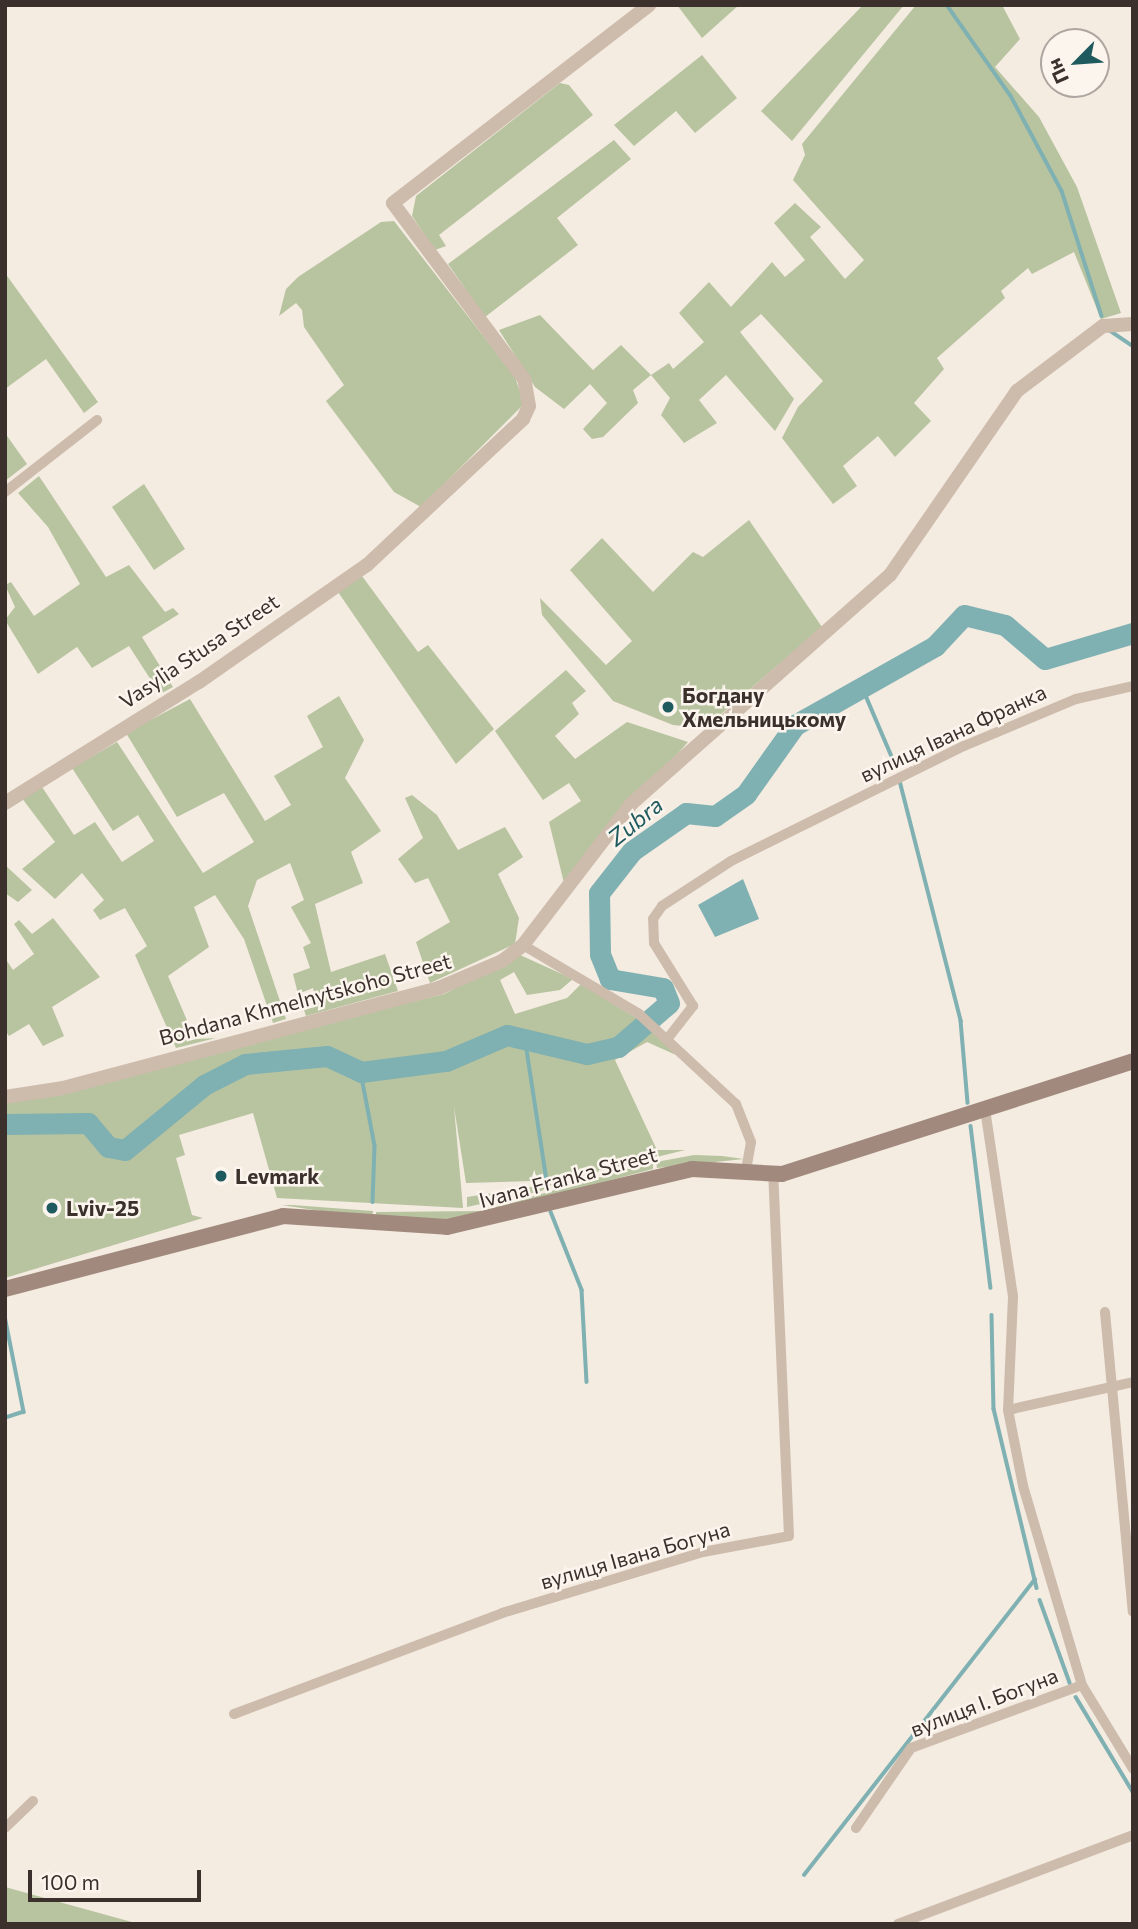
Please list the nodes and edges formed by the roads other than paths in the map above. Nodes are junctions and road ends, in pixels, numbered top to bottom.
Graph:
1 (649, 5) edge
2 (1133, 324) edge
3 (97, 420) dead end
4 (5, 492) edge
5 (1133, 686) edge
6 (5, 803) edge
7 (523, 945) junction
8 (668, 1038) junction
9 (1133, 1061) edge
10 (5, 1097) edge
11 (985, 1110) junction
12 (746, 1171) junction
13 (773, 1175) junction
14 (5, 1289) edge
15 (1105, 1312) dead end
16 (1133, 1382) edge
17 (1115, 1387) junction
18 (1009, 1410) junction
19 (1133, 1612) edge
20 (1082, 1685) junction
21 (234, 1714) dead end
22 (1133, 1769) edge
23 (33, 1801) dead end
24 (5, 1828) edge
25 (856, 1828) dead end
26 (1133, 1835) edge
27 (898, 1924) edge

1 - 6 street, Vasylia Stusa Street
2 - 7 street, Bohdana Khmelnytskoho Street
3 - 4 street
5 - 8 street, вулиця Івана Франка
7 - 8 street
7 - 10 street, Bohdana Khmelnytskoho Street
8 - 12 street
9 - 11 main road, Ivana Franka Street
11 - 13 main road, Ivana Franka Street
11 - 18 street
12 - 13 main road, Ivana Franka Street
12 - 14 main road, Ivana Franka Street
13 - 21 street, вулиця Івана Богуна
15 - 17 street
16 - 17 street
17 - 18 street
17 - 19 street
18 - 20 street
20 - 22 street
20 - 25 street, вулиця І. Богуна
23 - 24 street
26 - 27 street

